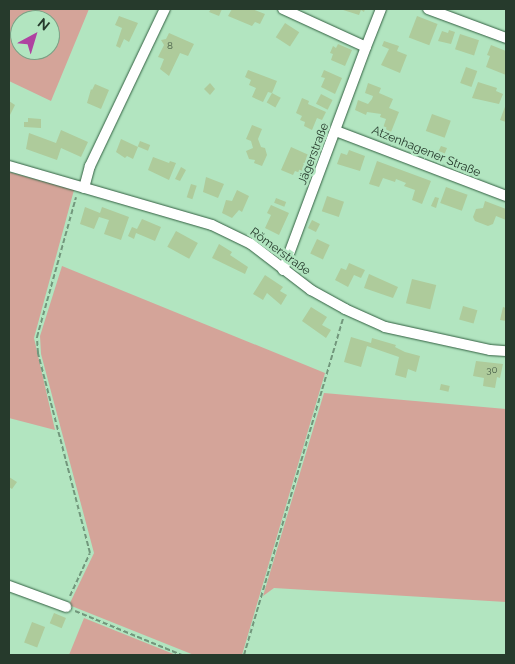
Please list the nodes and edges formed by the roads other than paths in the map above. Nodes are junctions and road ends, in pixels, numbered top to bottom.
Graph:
1 (165, 9) edge
2 (283, 9) edge
3 (381, 9) edge
4 (428, 9) edge
5 (506, 38) edge
6 (366, 47) junction
7 (336, 131) junction
8 (9, 166) edge
9 (82, 187) junction
10 (506, 196) edge
11 (283, 270) junction
12 (506, 351) edge
13 (9, 586) edge
14 (66, 606) road end

1 - 9 street
2 - 6 street
3 - 6 street, Jägerstraße
4 - 5 street
6 - 7 street, Jägerstraße
7 - 10 street, Atzenhagener Straße
7 - 11 street, Jägerstraße
8 - 9 street, Römerstraße
9 - 11 street, Römerstraße
11 - 12 street, Römerstraße
13 - 14 street

